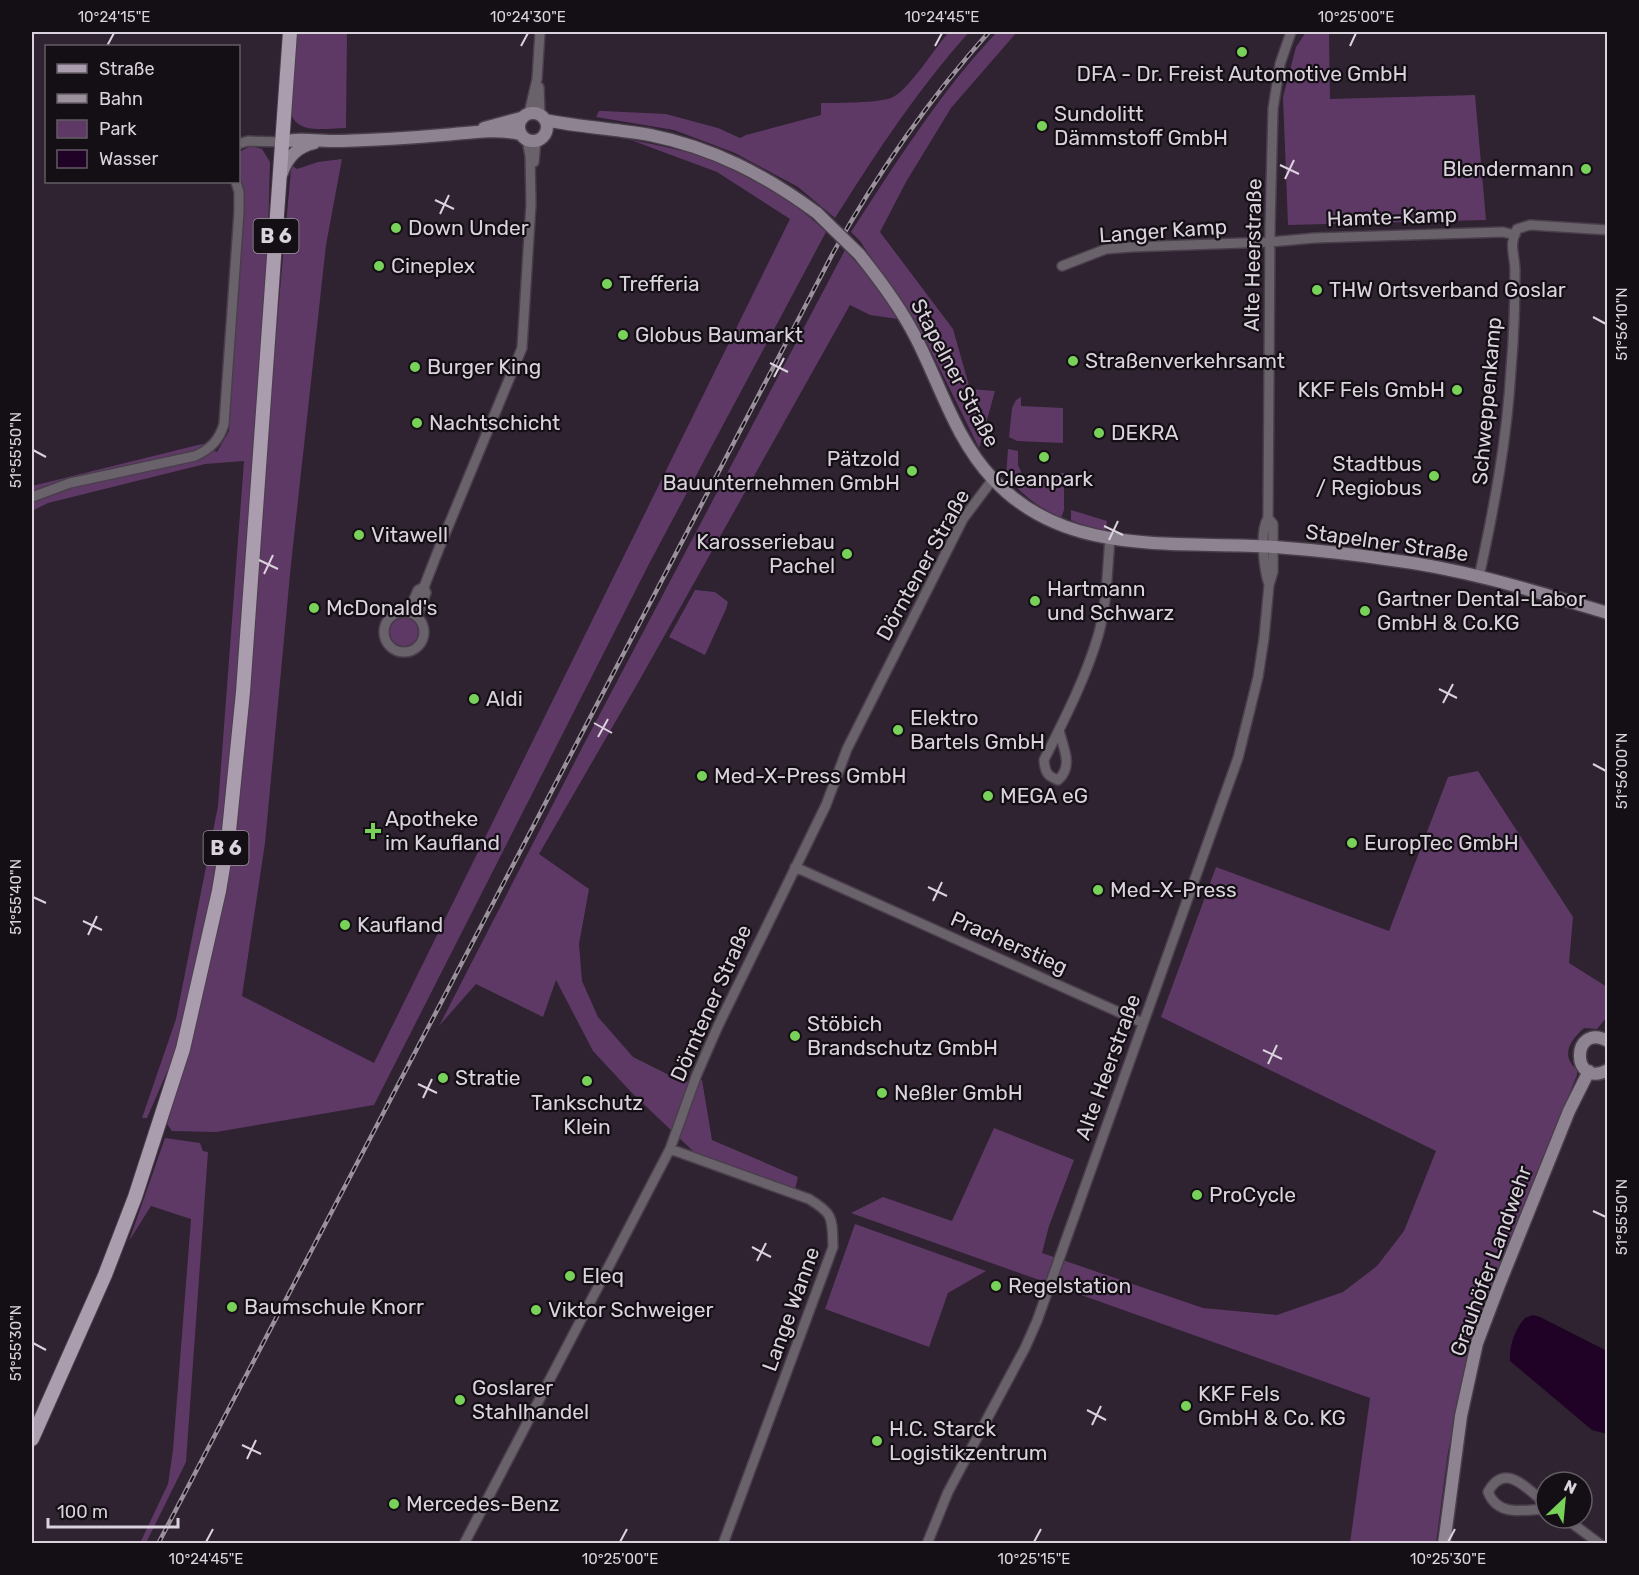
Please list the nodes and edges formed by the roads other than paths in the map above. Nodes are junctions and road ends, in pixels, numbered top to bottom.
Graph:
1 (290, 32) edge
2 (540, 32) edge
3 (1291, 32) edge
4 (533, 126) junction
5 (283, 142) junction
6 (321, 142) junction
7 (240, 144) edge
8 (306, 145) junction
9 (280, 178) junction
10 (236, 183) edge
11 (1608, 230) edge
12 (1516, 232) junction
13 (1270, 242) junction
14 (1062, 266) dead end
15 (993, 479) junction
16 (32, 497) edge
17 (1110, 539) junction
18 (1269, 547) junction
19 (1479, 577) junction
20 (1608, 613) edge
21 (412, 615) junction
22 (1059, 730) junction
23 (795, 867) junction
24 (1143, 1023) junction
25 (1607, 1037) edge
26 (1608, 1070) edge
27 (1589, 1071) junction
28 (670, 1149) junction
29 (32, 1439) edge
30 (1534, 1495) edge
31 (1534, 1509) edge
32 (1581, 1530) edge
33 (464, 1544) edge
34 (723, 1544) edge
35 (927, 1544) edge
36 (1444, 1544) edge
37 (1600, 1544) edge

1 - 5 main road, B 6
2 - 4 street
3 - 13 street, Alte Heerstraße
4 - 6 street, Stapelner Straße
4 - 15 street, Stapelner Straße, bridge
4 - 21 street
5 - 6 street, Stapelner Straße
5 - 7 street
5 - 8 street
5 - 9 main road, B 6
6 - 8 street
8 - 9 street
9 - 29 main road, B 6
10 - 16 street
11 - 12 street, Hamte-Kamp
12 - 13 street, Hamte-Kamp
12 - 19 street, Schweppenkamp
13 - 14 street, Langer Kamp
13 - 18 street, Alte Heerstraße
15 - 17 street, Stapelner Straße
15 - 23 street, Dörntener Straße
17 - 18 street, Stapelner Straße
17 - 22 street
18 - 19 street, Stapelner Straße
18 - 24 street, Alte Heerstraße
19 - 20 street, Stapelner Straße
21 - 21 street
22 - 22 street
23 - 24 street, Pracherstieg
23 - 28 street, Dörntener Straße
24 - 35 street, Alte Heerstraße
25 - 27 street
26 - 27 street
27 - 36 street, Grauhöfer Landwehr
28 - 33 street, Dörntener Straße
28 - 34 street, Lange Wanne
30 - 31 street
32 - 37 street

